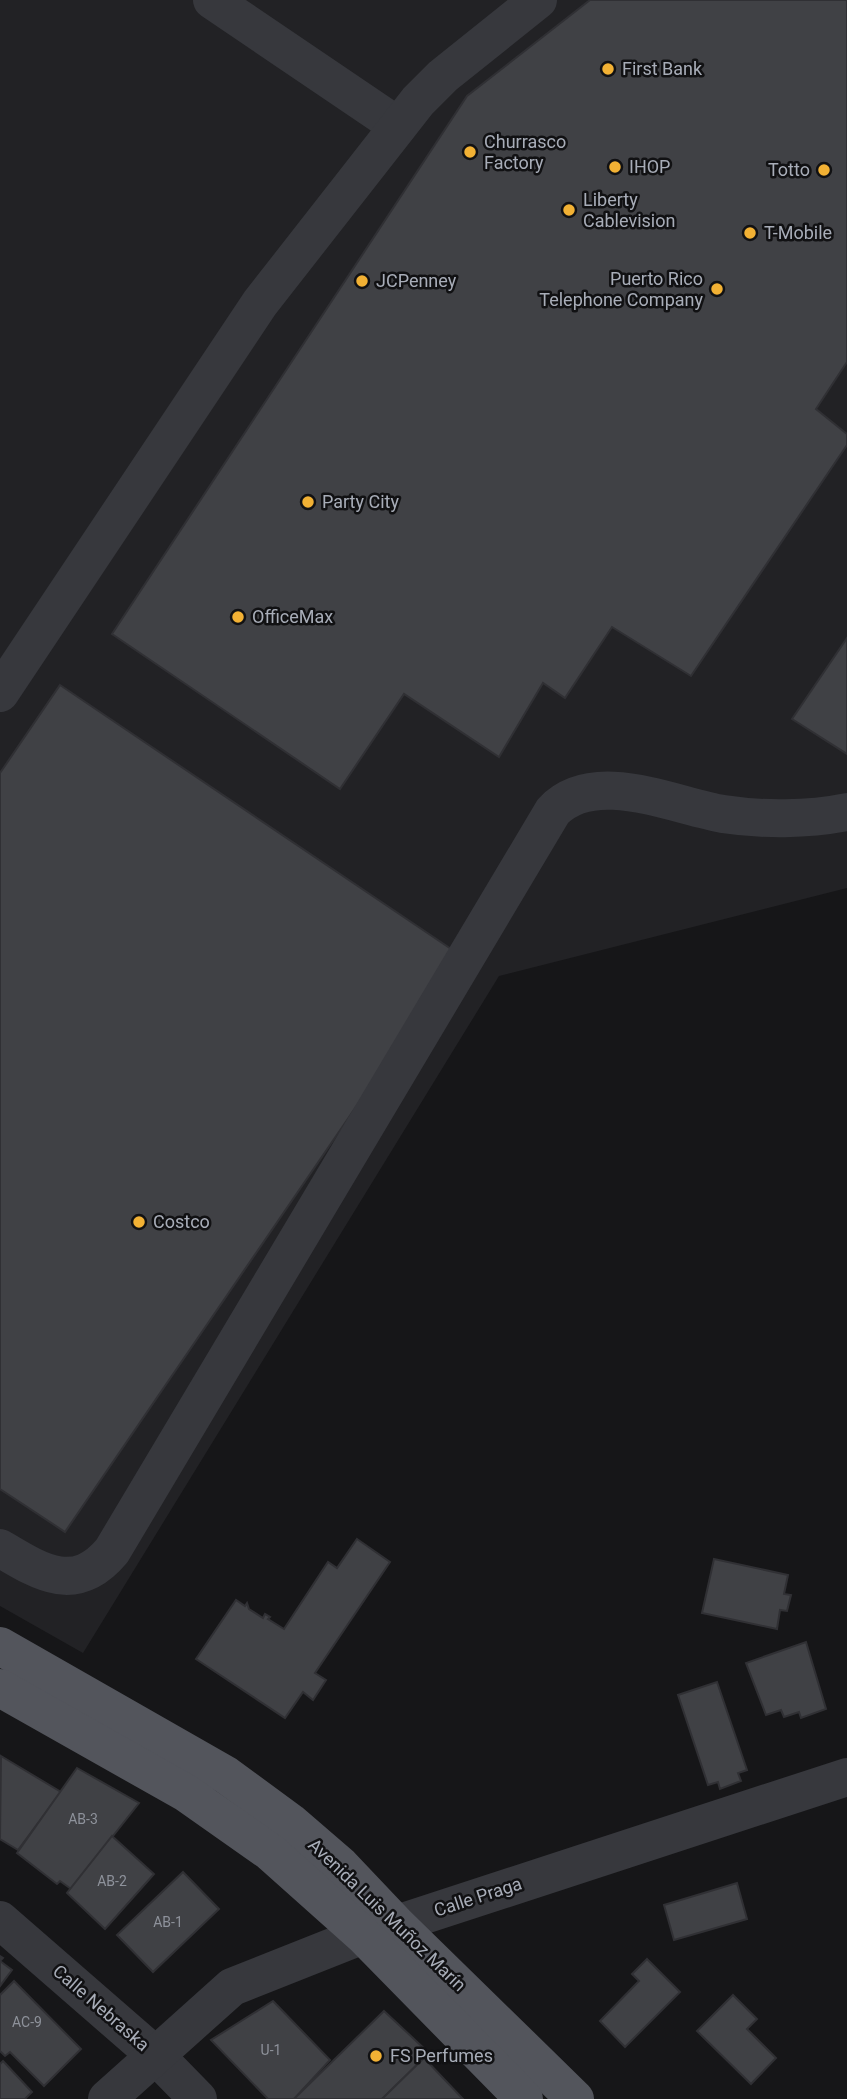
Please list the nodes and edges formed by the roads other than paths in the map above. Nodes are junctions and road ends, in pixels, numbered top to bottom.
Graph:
1 (212, 0) edge
2 (538, 0) edge
3 (398, 126) junction
4 (0, 693) edge
5 (847, 812) edge
6 (0, 1548) edge
7 (0, 1646) edge
8 (0, 1688) edge
9 (847, 1777) edge
10 (0, 1920) edge
11 (379, 1929) junction
12 (155, 2055) junction
13 (107, 2099) edge
14 (198, 2099) edge
15 (524, 2099) edge
16 (575, 2099) edge

1 - 3 street
2 - 3 street
3 - 4 street
5 - 6 street
7 - 11 main road, Avenida Luis Muñoz Marín
8 - 11 main road, Avenida Luis Muñoz Marín
9 - 11 street, Calle Praga
10 - 12 street, Calle Nebraska
11 - 12 street, Calle Praga
11 - 15 main road, Avenida Luis Muñoz Marín
11 - 16 main road, Avenida Luis Muñoz Marín
12 - 13 street, Calle Praga
12 - 14 street, Calle Nebraska

